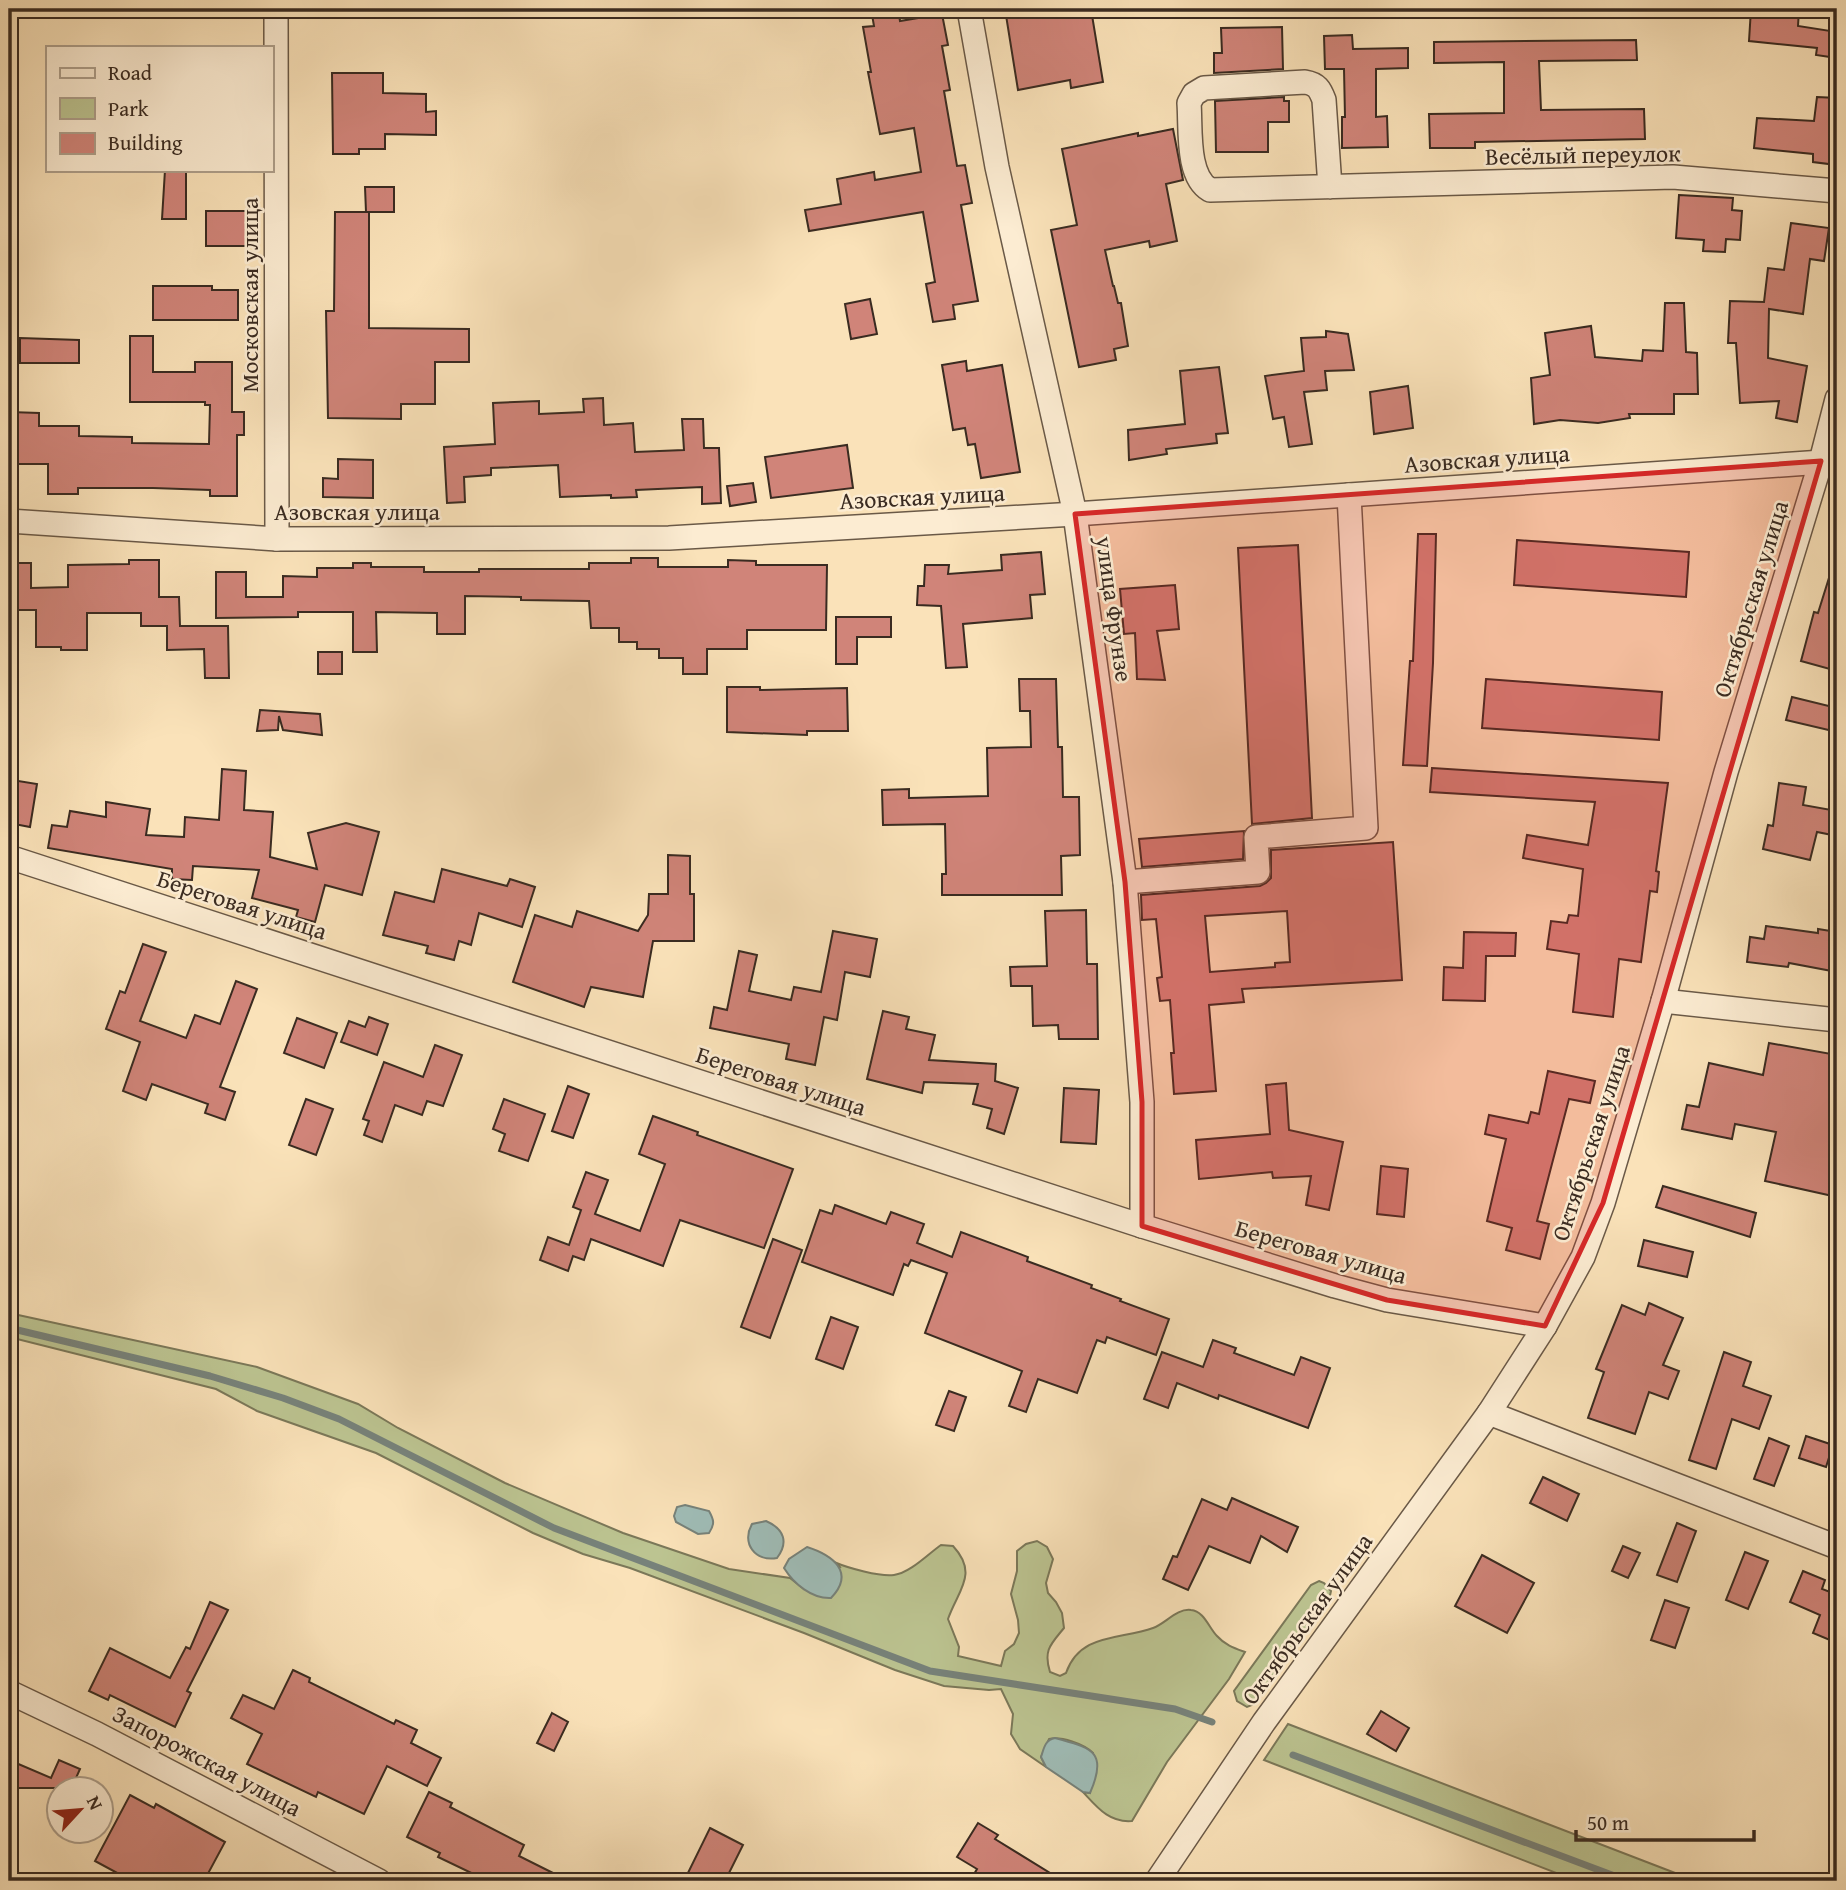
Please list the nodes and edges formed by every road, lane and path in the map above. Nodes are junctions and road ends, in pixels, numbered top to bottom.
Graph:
1 (276, 9) edge
2 (969, 9) edge
3 (1330, 187) junction
4 (1837, 191) edge
5 (1837, 399) edge
6 (1829, 461) edge
7 (1349, 495) junction
8 (1075, 514) junction
9 (9, 521) edge
10 (277, 539) junction
11 (9, 857) edge
12 (1125, 882) junction
13 (1663, 1001) junction
14 (1837, 1020) edge
15 (1142, 1226) junction
16 (1545, 1326) junction
17 (1489, 1413) junction
18 (1837, 1547) edge
19 (9, 1692) edge
20 (379, 1881) edge
21 (1157, 1881) edge

1 - 10 street, Московская улица
2 - 8 street, улица Фрунзе
3 - 3 street, Весёлый переулок
3 - 4 street, Весёлый переулок
5 - 6 street, Октябрьская улица
6 - 7 street, Азовская улица
6 - 13 street, Октябрьская улица
7 - 8 street, Азовская улица
7 - 12 street
8 - 10 street, Азовская улица
8 - 12 street, улица Фрунзе
9 - 10 street, Азовская улица
11 - 15 street, Береговая улица
12 - 15 street, улица Фрунзе
13 - 14 street
13 - 16 street, Октябрьская улица
15 - 16 street, Береговая улица
16 - 17 street, Октябрьская улица
17 - 18 street
17 - 21 street, Октябрьская улица
19 - 20 street, Запорожская улица

